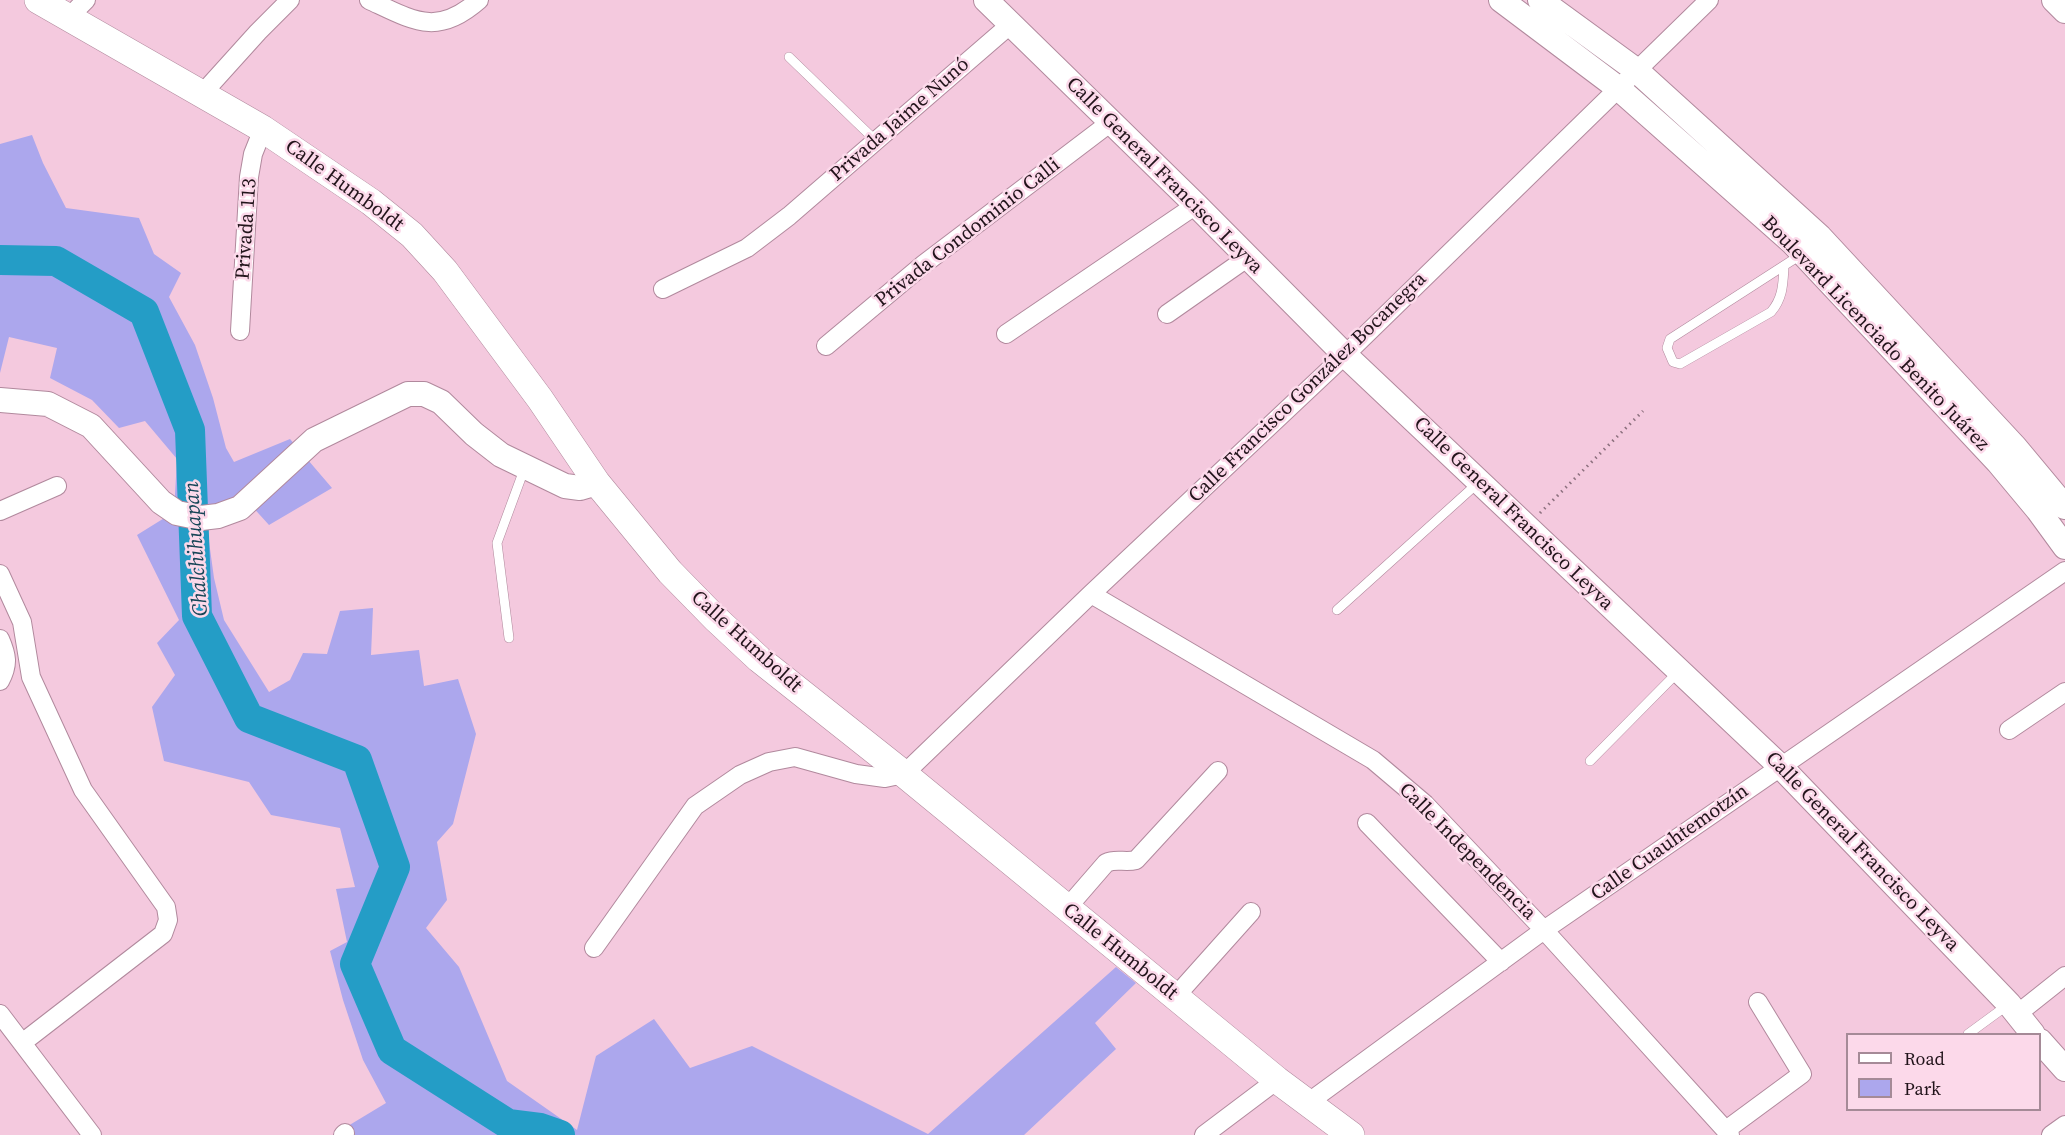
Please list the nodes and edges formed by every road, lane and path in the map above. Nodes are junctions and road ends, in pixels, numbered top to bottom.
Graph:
1 (38, 0) edge
2 (290, 0) edge
3 (369, 0) edge
4 (479, 0) edge
5 (986, 0) edge
6 (1501, 0) edge
7 (1540, 0) edge
8 (1708, 0) edge
9 (2054, 0) edge
10 (77, 9) edge
11 (2065, 11) edge
12 (1011, 24) junction
13 (789, 57) dead end
14 (1636, 70) junction
15 (1618, 88) junction
16 (202, 94) junction
17 (1111, 122) junction
18 (262, 129) junction
19 (876, 141) junction
20 (1196, 205) junction
21 (1247, 258) junction
22 (1793, 260) junction
23 (663, 290) dead end
24 (1167, 314) dead end
25 (240, 331) dead end
26 (1006, 334) dead end
27 (826, 346) dead end
28 (1345, 355) junction
29 (0, 400) edge
30 (1643, 411) dead end
31 (525, 466) junction
32 (1479, 482) junction
33 (597, 483) junction
34 (57, 486) dead end
35 (2065, 507) edge
36 (0, 511) edge
37 (1526, 527) junction
38 (2065, 547) edge
39 (2065, 571) edge
40 (0, 574) edge
41 (1091, 594) junction
42 (1337, 610) dead end
43 (509, 638) dead end
44 (0, 639) edge
45 (1679, 671) junction
46 (0, 681) edge
47 (2065, 692) edge
48 (2009, 730) dead end
49 (1590, 761) dead end
50 (1781, 767) junction
51 (1218, 771) dead end
52 (904, 774) junction
53 (1367, 823) dead end
54 (1067, 908) junction
55 (1251, 912) dead end
56 (1544, 930) junction
57 (594, 948) dead end
58 (1501, 962) junction
59 (2065, 976) edge
60 (1174, 997) junction
61 (1758, 1002) dead end
62 (2012, 1010) junction
63 (0, 1014) edge
64 (1972, 1033) edge
65 (2031, 1033) edge
66 (2041, 1042) edge
67 (22, 1043) junction
68 (2065, 1069) edge
69 (1277, 1080) junction
70 (1308, 1102) junction
71 (2065, 1125) edge
72 (1728, 1133) edge
73 (92, 1135) edge
74 (1204, 1135) edge
75 (1352, 1135) edge
76 (2051, 1135) edge

1 - 10 main road, Calle Humboldt
2 - 16 street
3 - 4 street
5 - 12 street, Calle General Francisco Leyva
6 - 15 street, Boulevard Licenciado Benito Juárez
7 - 14 street, Boulevard Licenciado Benito Juárez
8 - 14 street, Calle Francisco González Bocanegra
9 - 11 street
10 - 16 main road, Calle Humboldt
12 - 17 street, Calle General Francisco Leyva
12 - 19 street, Privada Jaime Nunó
13 - 19 lane
14 - 15 street, Calle Francisco González Bocanegra
14 - 35 street, Boulevard Licenciado Benito Juárez
15 - 22 street, Boulevard Licenciado Benito Juárez
15 - 28 street, Calle Francisco González Bocanegra
16 - 18 main road, Calle Humboldt
17 - 20 street, Calle General Francisco Leyva
17 - 27 street, Privada Condominio Calli
18 - 25 street, Privada 113
18 - 33 main road, Calle Humboldt
19 - 23 street, Privada Jaime Nunó
20 - 21 street, Calle General Francisco Leyva
20 - 26 street
21 - 24 street
21 - 28 street, Calle General Francisco Leyva
22 - 22 lane
22 - 38 street, Boulevard Licenciado Benito Juárez
28 - 32 street, Calle General Francisco Leyva
28 - 41 street, Calle Francisco González Bocanegra
29 - 31 street
30 - 37 path
31 - 33 street
31 - 43 lane
32 - 37 street, Calle General Francisco Leyva
32 - 42 lane
33 - 52 main road, Calle Humboldt
34 - 36 street
37 - 45 street, Calle General Francisco Leyva
39 - 50 street, Calle Cuauhtemotzín
40 - 67 street
41 - 52 street, Calle Francisco González Bocanegra
41 - 56 street, Calle Independencia
44 - 46 street
45 - 49 lane
45 - 50 street, Calle General Francisco Leyva
47 - 48 street
50 - 56 street, Calle Cuauhtemotzín
50 - 62 street, Calle General Francisco Leyva
51 - 54 street
52 - 54 main road, Calle Humboldt
52 - 57 street
53 - 58 street
54 - 60 main road, Calle Humboldt
55 - 60 street
56 - 58 street, Calle Cuauhtemotzín
56 - 72 street, Calle Independencia
58 - 70 street, Calle Cuauhtemotzín
59 - 62 street
60 - 69 main road, Calle Humboldt
61 - 72 street
62 - 64 lane
62 - 65 street, Calle General Francisco Leyva
63 - 67 street
66 - 68 street
67 - 73 street
69 - 70 main road, Calle Humboldt
69 - 74 street
70 - 75 main road, Calle Humboldt
71 - 76 street

